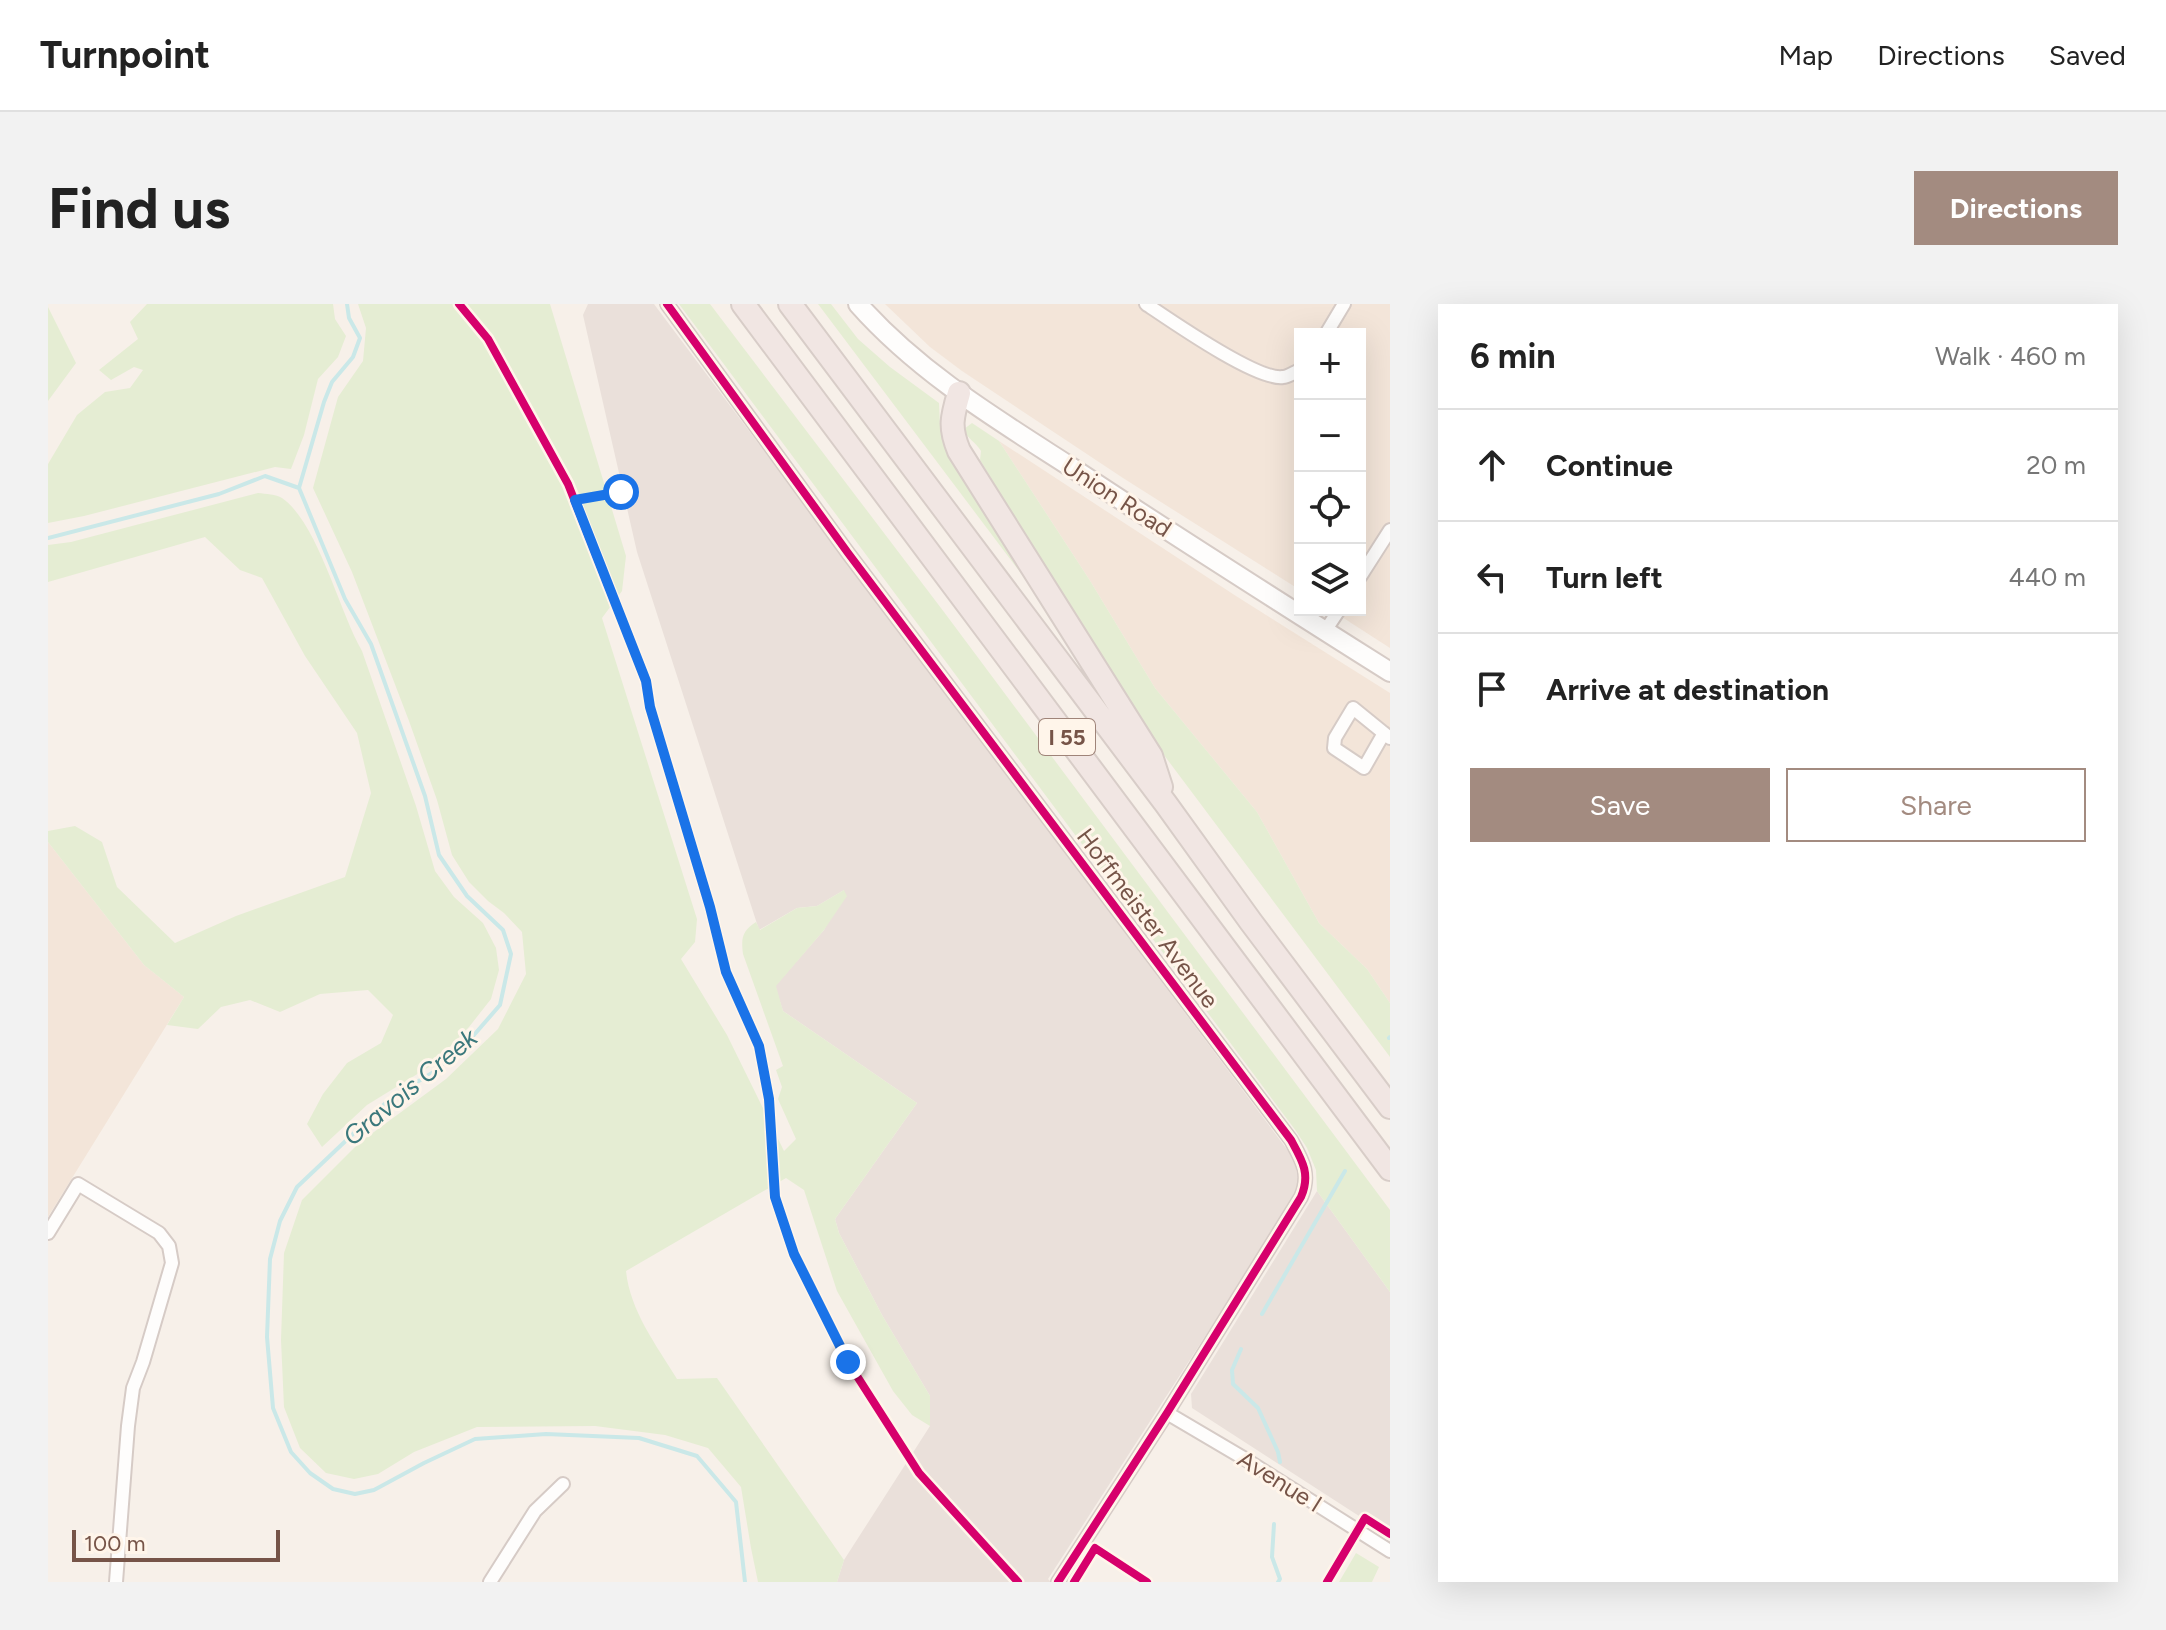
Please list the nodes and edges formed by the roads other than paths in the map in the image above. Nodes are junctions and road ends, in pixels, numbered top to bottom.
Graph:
1 (667, 304) edge
2 (743, 304) edge
3 (790, 304) edge
4 (858, 304) edge
5 (1146, 304) edge
6 (1344, 304) edge
7 (1330, 328) edge
8 (1294, 372) edge
9 (959, 393) junction
10 (1390, 530) edge
11 (1366, 568) edge
12 (1335, 616) edge
13 (1325, 631) junction
14 (1390, 672) edge
15 (1387, 735) edge
16 (1166, 804) junction
17 (1390, 1107) edge
18 (1390, 1169) edge
19 (48, 1233) edge
20 (1167, 1413) junction
21 (563, 1484) dead end
22 (1390, 1551) edge
23 (116, 1582) edge
24 (490, 1582) edge
25 (1058, 1582) edge

1 - 20 street, Hoffmeister Avenue
2 - 18 highway, I 55
3 - 16 highway, I 55
4 - 9 main road, Union Road
5 - 8 street
6 - 7 street
9 - 13 main road, Union Road
9 - 16 highway
10 - 11 street
12 - 13 street
13 - 14 main road, Union Road
15 - 15 street
16 - 17 highway, I 55
19 - 23 street
20 - 22 street, Avenue I
20 - 25 street, Hoffmeister Avenue
21 - 24 street

